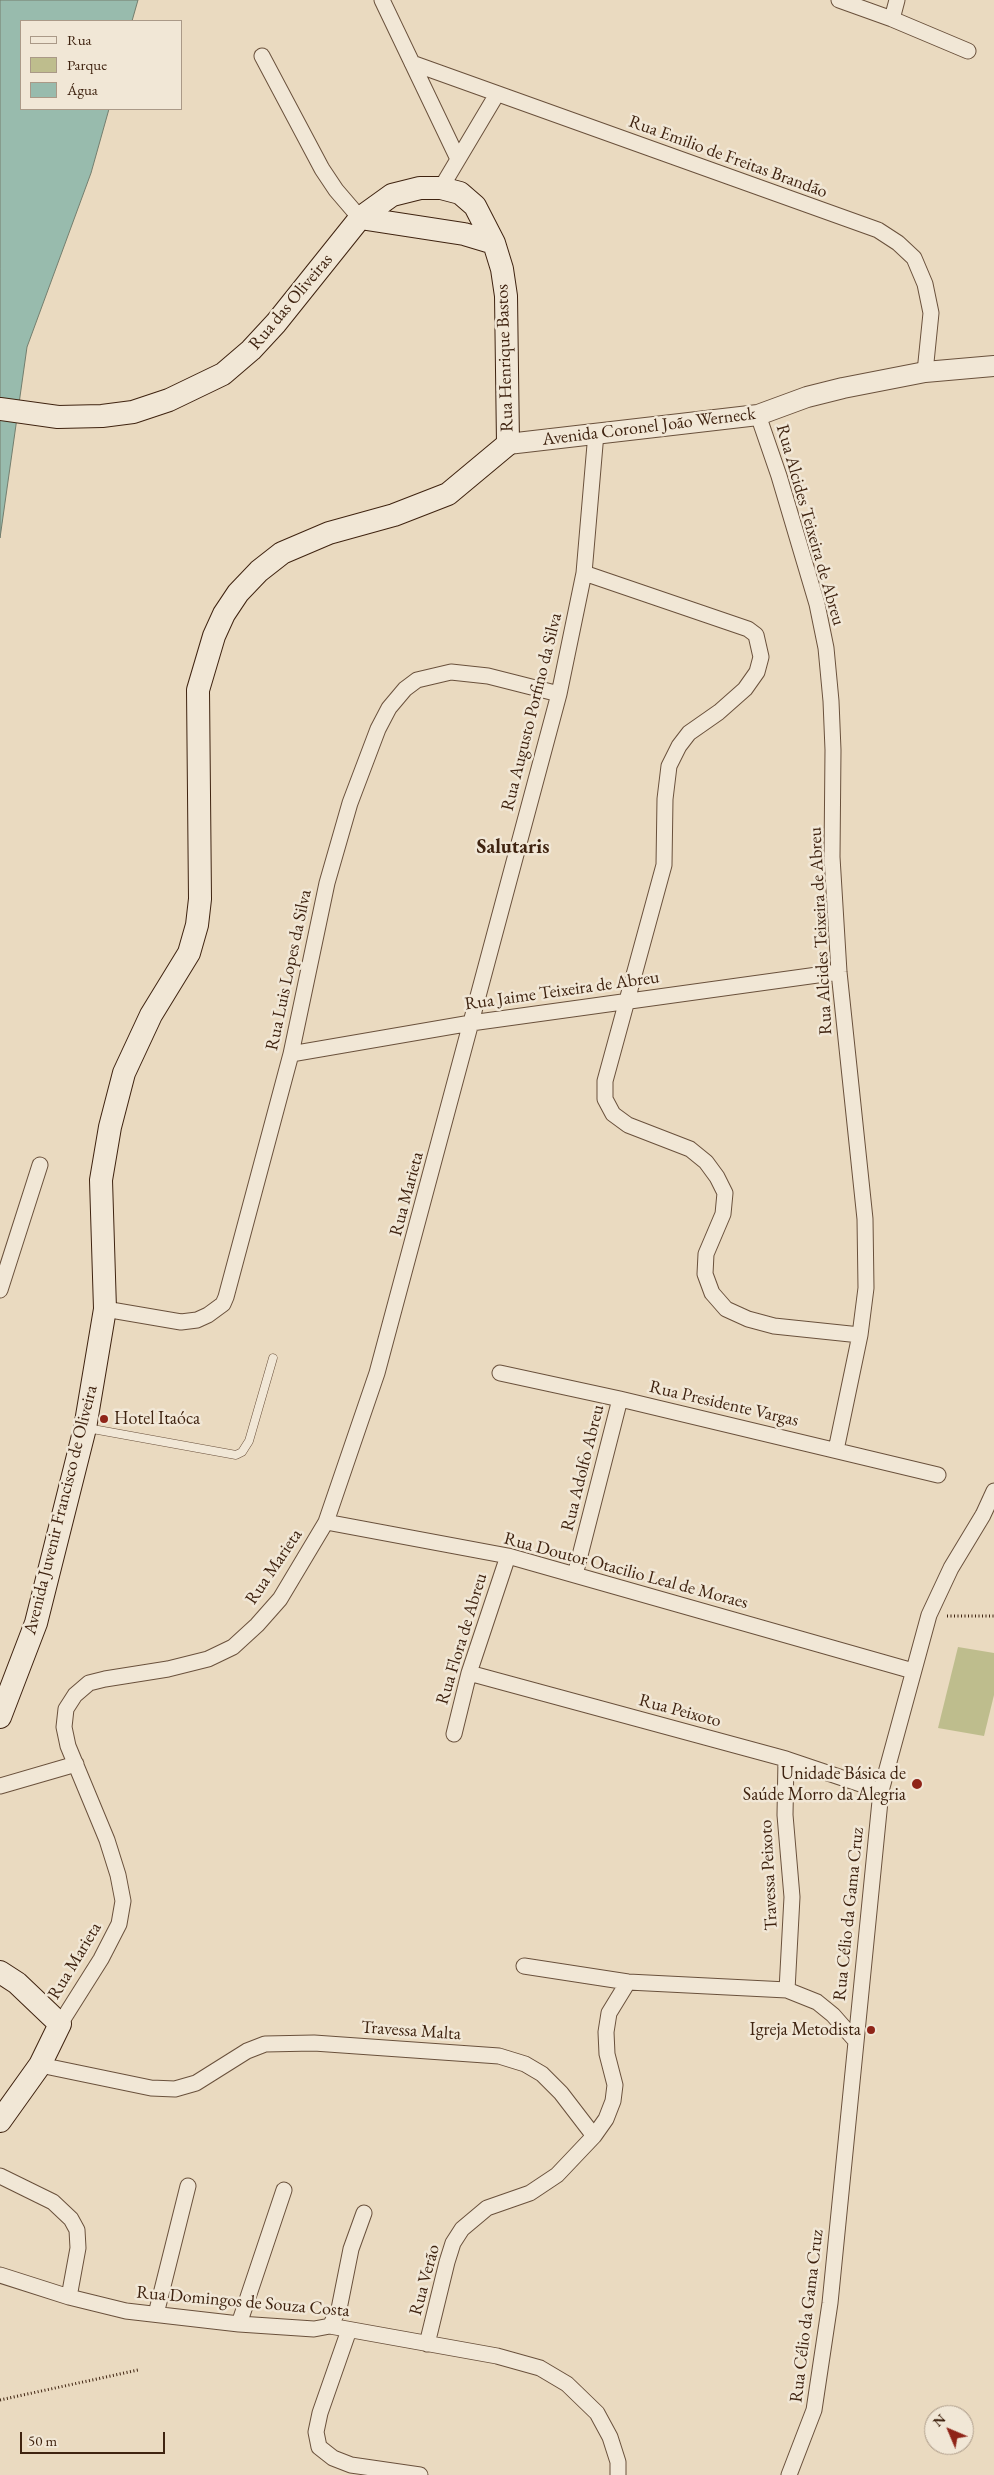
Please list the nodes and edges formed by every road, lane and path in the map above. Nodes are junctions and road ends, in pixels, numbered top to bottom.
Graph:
1 (382, 0) edge
2 (839, 0) edge
3 (897, 0) edge
4 (892, 19) junction
5 (968, 51) dead end
6 (262, 56) dead end
7 (412, 63) junction
8 (497, 94) junction
9 (458, 159) junction
10 (440, 188) junction
11 (360, 218) junction
12 (494, 243) junction
13 (994, 366) edge
14 (925, 372) junction
15 (0, 409) edge
16 (758, 415) junction
17 (596, 434) junction
18 (508, 444) junction
19 (584, 573) junction
20 (559, 694) junction
21 (839, 972) junction
22 (626, 1001) junction
23 (471, 1023) junction
24 (291, 1054) junction
25 (40, 1165) dead end
26 (0, 1290) edge
27 (105, 1309) junction
28 (860, 1335) junction
29 (273, 1358) dead end
30 (500, 1373) dead end
31 (620, 1399) junction
32 (85, 1428) junction
33 (836, 1450) junction
34 (938, 1475) dead end
35 (994, 1492) edge
36 (326, 1522) junction
37 (508, 1556) junction
38 (576, 1575) junction
39 (929, 1615) junction
40 (994, 1616) edge
41 (912, 1670) junction
42 (469, 1673) junction
43 (0, 1717) edge
44 (454, 1734) dead end
45 (786, 1759) junction
46 (76, 1764) junction
47 (0, 1786) edge
48 (880, 1790) junction
49 (524, 1966) dead end
50 (0, 1972) edge
51 (628, 1982) junction
52 (787, 1990) junction
53 (60, 2024) junction
54 (855, 2040) junction
55 (40, 2065) junction
56 (0, 2121) edge
57 (594, 2136) junction
58 (0, 2176) edge
59 (188, 2186) dead end
60 (284, 2190) dead end
61 (364, 2214) dead end
62 (0, 2275) edge
63 (69, 2297) junction
64 (156, 2314) junction
65 (240, 2324) junction
66 (330, 2326) junction
67 (350, 2330) junction
68 (427, 2344) junction
69 (138, 2370) dead end
70 (0, 2400) edge
71 (420, 2475) edge
72 (618, 2475) edge
73 (789, 2475) edge

1 - 7 street
2 - 4 street
3 - 4 street
4 - 5 street
6 - 11 street
7 - 8 street, Rua Emilio de Freitas Brandão
7 - 9 street
8 - 9 street
8 - 14 street, Rua Emilio de Freitas Brandão
9 - 10 street
10 - 11 main road, Rua das Oliveiras
10 - 12 main road, Rua das Oliveiras
11 - 12 main road
11 - 15 main road, Rua das Oliveiras
12 - 18 main road, Rua Henrique Bastos
13 - 14 street, Avenida Coronel João Werneck
14 - 16 street, Avenida Coronel João Werneck
16 - 17 street, Avenida Coronel João Werneck
16 - 21 street, Rua Alcides Teixeira de Abreu
17 - 18 street, Avenida Coronel João Werneck
17 - 19 street, Rua Augusto Porfino da Silva
18 - 27 main road, Avenida Juvenir Francisco de Oliveira
19 - 20 street, Rua Augusto Porfino da Silva
19 - 22 street
20 - 23 street, Rua Augusto Porfino da Silva
20 - 24 street, Rua Luis Lopes da Silva
21 - 22 street, Rua Jaime Teixeira de Abreu
21 - 28 street, Rua Alcides Teixeira de Abreu
22 - 23 street, Rua Jaime Teixeira de Abreu
22 - 28 street
23 - 24 street, Rua Jaime Teixeira de Abreu
23 - 36 street, Rua Marieta
24 - 27 street, Rua Luis Lopes da Silva
25 - 26 street
27 - 32 main road, Avenida Juvenir Francisco de Oliveira
28 - 33 street, Rua Alcides Teixeira de Abreu
29 - 32 lane
30 - 31 street, Rua Presidente Vargas
31 - 33 street, Rua Presidente Vargas
31 - 38 street, Rua Adolfo Abreu
32 - 43 main road, Avenida Juvenir Francisco de Oliveira
33 - 34 street, Rua Presidente Vargas
35 - 39 street, Rua Célio da Gama Cruz
36 - 37 street, Rua Doutor Otacilio Leal de Moraes
36 - 46 street, Rua Marieta
37 - 38 street, Rua Doutor Otacilio Leal de Moraes
37 - 42 street, Rua Flora de Abreu
38 - 41 street, Rua Doutor Otacilio Leal de Moraes
39 - 40 path
39 - 41 street, Rua Célio da Gama Cruz
41 - 48 street, Rua Célio da Gama Cruz
42 - 44 street, Rua Flora de Abreu
42 - 45 street, Rua Peixoto
45 - 48 street, Rua Peixoto
45 - 52 street, Travessa Peixoto
46 - 47 street
46 - 53 street, Rua Marieta
48 - 54 street, Rua Célio da Gama Cruz
49 - 51 street
50 - 53 main road
51 - 52 street
51 - 57 street
52 - 54 street
53 - 55 main road
54 - 73 street, Rua Célio da Gama Cruz
55 - 56 main road
55 - 57 street, Travessa Malta
57 - 68 street, Rua Verão
58 - 63 street
59 - 64 street
60 - 65 street
61 - 66 street
62 - 63 street, Rua Domingos de Souza Costa
63 - 64 street, Rua Domingos de Souza Costa
64 - 65 street, Rua Domingos de Souza Costa
65 - 66 street, Rua Domingos de Souza Costa
66 - 67 street, Rua Domingos de Souza Costa
67 - 68 street, Rua Domingos de Souza Costa
67 - 71 street
68 - 72 street, Rua Domingos de Souza Costa
69 - 70 path

